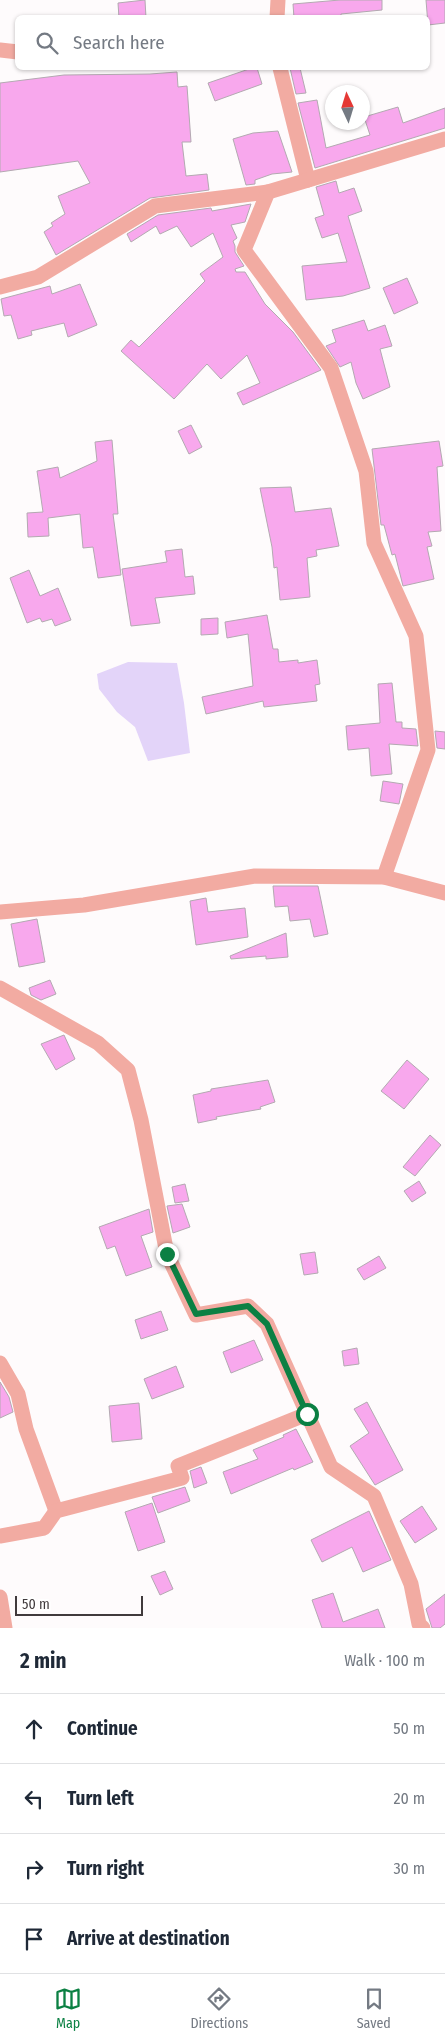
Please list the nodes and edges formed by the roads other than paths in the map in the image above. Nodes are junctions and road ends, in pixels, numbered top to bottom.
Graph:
1 (278, 0) edge
2 (277, 15) edge
3 (0, 50) edge
4 (15, 52) edge
5 (280, 70) edge
6 (445, 139) edge
7 (308, 180) junction
8 (268, 192) junction
9 (0, 286) edge
10 (384, 877) junction
11 (445, 893) edge
12 (0, 912) edge
13 (0, 988) edge
14 (0, 1363) edge
15 (307, 1414) junction
16 (56, 1511) junction
17 (0, 1536) edge
18 (0, 1597) edge
19 (5, 1628) edge
20 (422, 1628) edge

1 - 2 street
3 - 4 street
5 - 7 street
6 - 7 street
7 - 8 street
8 - 9 street
8 - 10 street
10 - 11 street
10 - 12 street
13 - 15 street
14 - 16 street
15 - 16 street
15 - 20 street
16 - 17 street
18 - 19 street

